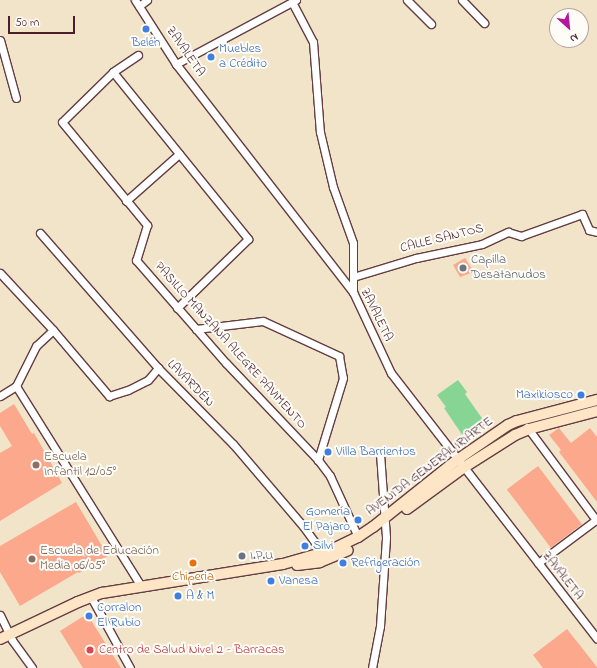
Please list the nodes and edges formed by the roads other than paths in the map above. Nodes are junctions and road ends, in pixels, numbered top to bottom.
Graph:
1 (135, 0) edge
2 (147, 0) edge
3 (407, 0) edge
4 (462, 0) edge
5 (294, 1) edge
6 (139, 6) junction
7 (484, 23) dead end
8 (431, 24) dead end
9 (0, 40) edge
10 (138, 55) dead end
11 (176, 64) junction
12 (113, 72) junction
13 (16, 98) dead end
14 (179, 154) junction
15 (126, 201) junction
16 (597, 232) edge
17 (40, 233) dead end
18 (0, 273) edge
19 (353, 277) junction
20 (353, 292) junction
21 (177, 308) junction
22 (196, 329) junction
23 (53, 330) junction
24 (158, 368) junction
25 (16, 386) junction
26 (0, 396) edge
27 (597, 400) edge
28 (586, 403) junction
29 (596, 414) edge
30 (522, 420) junction
31 (529, 429) junction
32 (380, 453) dead end
33 (318, 460) junction
34 (460, 464) junction
35 (596, 520) edge
36 (386, 521) junction
37 (358, 537) junction
38 (321, 554) junction
39 (282, 564) junction
40 (538, 564) junction
41 (141, 586) junction
42 (91, 597) junction
43 (0, 614) edge
44 (10, 635) junction
45 (0, 639) edge
46 (597, 639) edge
47 (32, 668) edge
48 (130, 668) edge
49 (372, 668) edge

1 - 6 street, ZAVALETA
2 - 6 street
3 - 8 street
4 - 7 street
5 - 11 street
5 - 19 street
6 - 11 street, ZAVALETA
9 - 13 street
10 - 12 street, PASILLO MANZANA ALEGRE PAVIMENTO
11 - 20 street, ZAVALETA
12 - 14 street
12 - 15 street, PASILLO MANZANA ALEGRE PAVIMENTO
14 - 15 street
14 - 21 street
15 - 21 street, PASILLO MANZANA ALEGRE PAVIMENTO
16 - 19 street, CALLE SANTOS
17 - 24 street, LAVARDÉN
18 - 23 street
19 - 20 street
20 - 34 street, ZAVALETA
21 - 22 street, PASILLO MANZANA ALEGRE PAVIMENTO
22 - 33 street, PASILLO MANZANA ALEGRE PAVIMENTO
22 - 33 street
23 - 24 street
23 - 25 street
24 - 38 street, LAVARDÉN
25 - 26 street
25 - 41 street
27 - 28 main road, AVENIDA GENERAL IRIARTE
28 - 29 street
28 - 30 main road, AVENIDA GENERAL IRIARTE
29 - 31 main road, AVENIDA GENERAL IRIARTE
30 - 31 street
30 - 34 main road, AVENIDA GENERAL IRIARTE
31 - 34 main road, AVENIDA GENERAL IRIARTE
31 - 35 street
32 - 36 street
33 - 37 street, PASILLO MANZANA ALEGRE PAVIMENTO
34 - 36 main road, AVENIDA GENERAL IRIARTE
34 - 40 street, ZAVALETA
35 - 40 street
36 - 37 main road, AVENIDA GENERAL IRIARTE
36 - 39 main road, AVENIDA GENERAL IRIARTE
36 - 49 street
37 - 38 main road, AVENIDA GENERAL IRIARTE
38 - 39 main road, AVENIDA GENERAL IRIARTE
39 - 41 main road, AVENIDA GENERAL IRIARTE
40 - 46 street, ZAVALETA
41 - 42 main road, AVENIDA GENERAL IRIARTE
42 - 44 main road, AVENIDA GENERAL IRIARTE
42 - 48 street
43 - 44 street
44 - 45 main road, AVENIDA GENERAL IRIARTE
44 - 47 street

